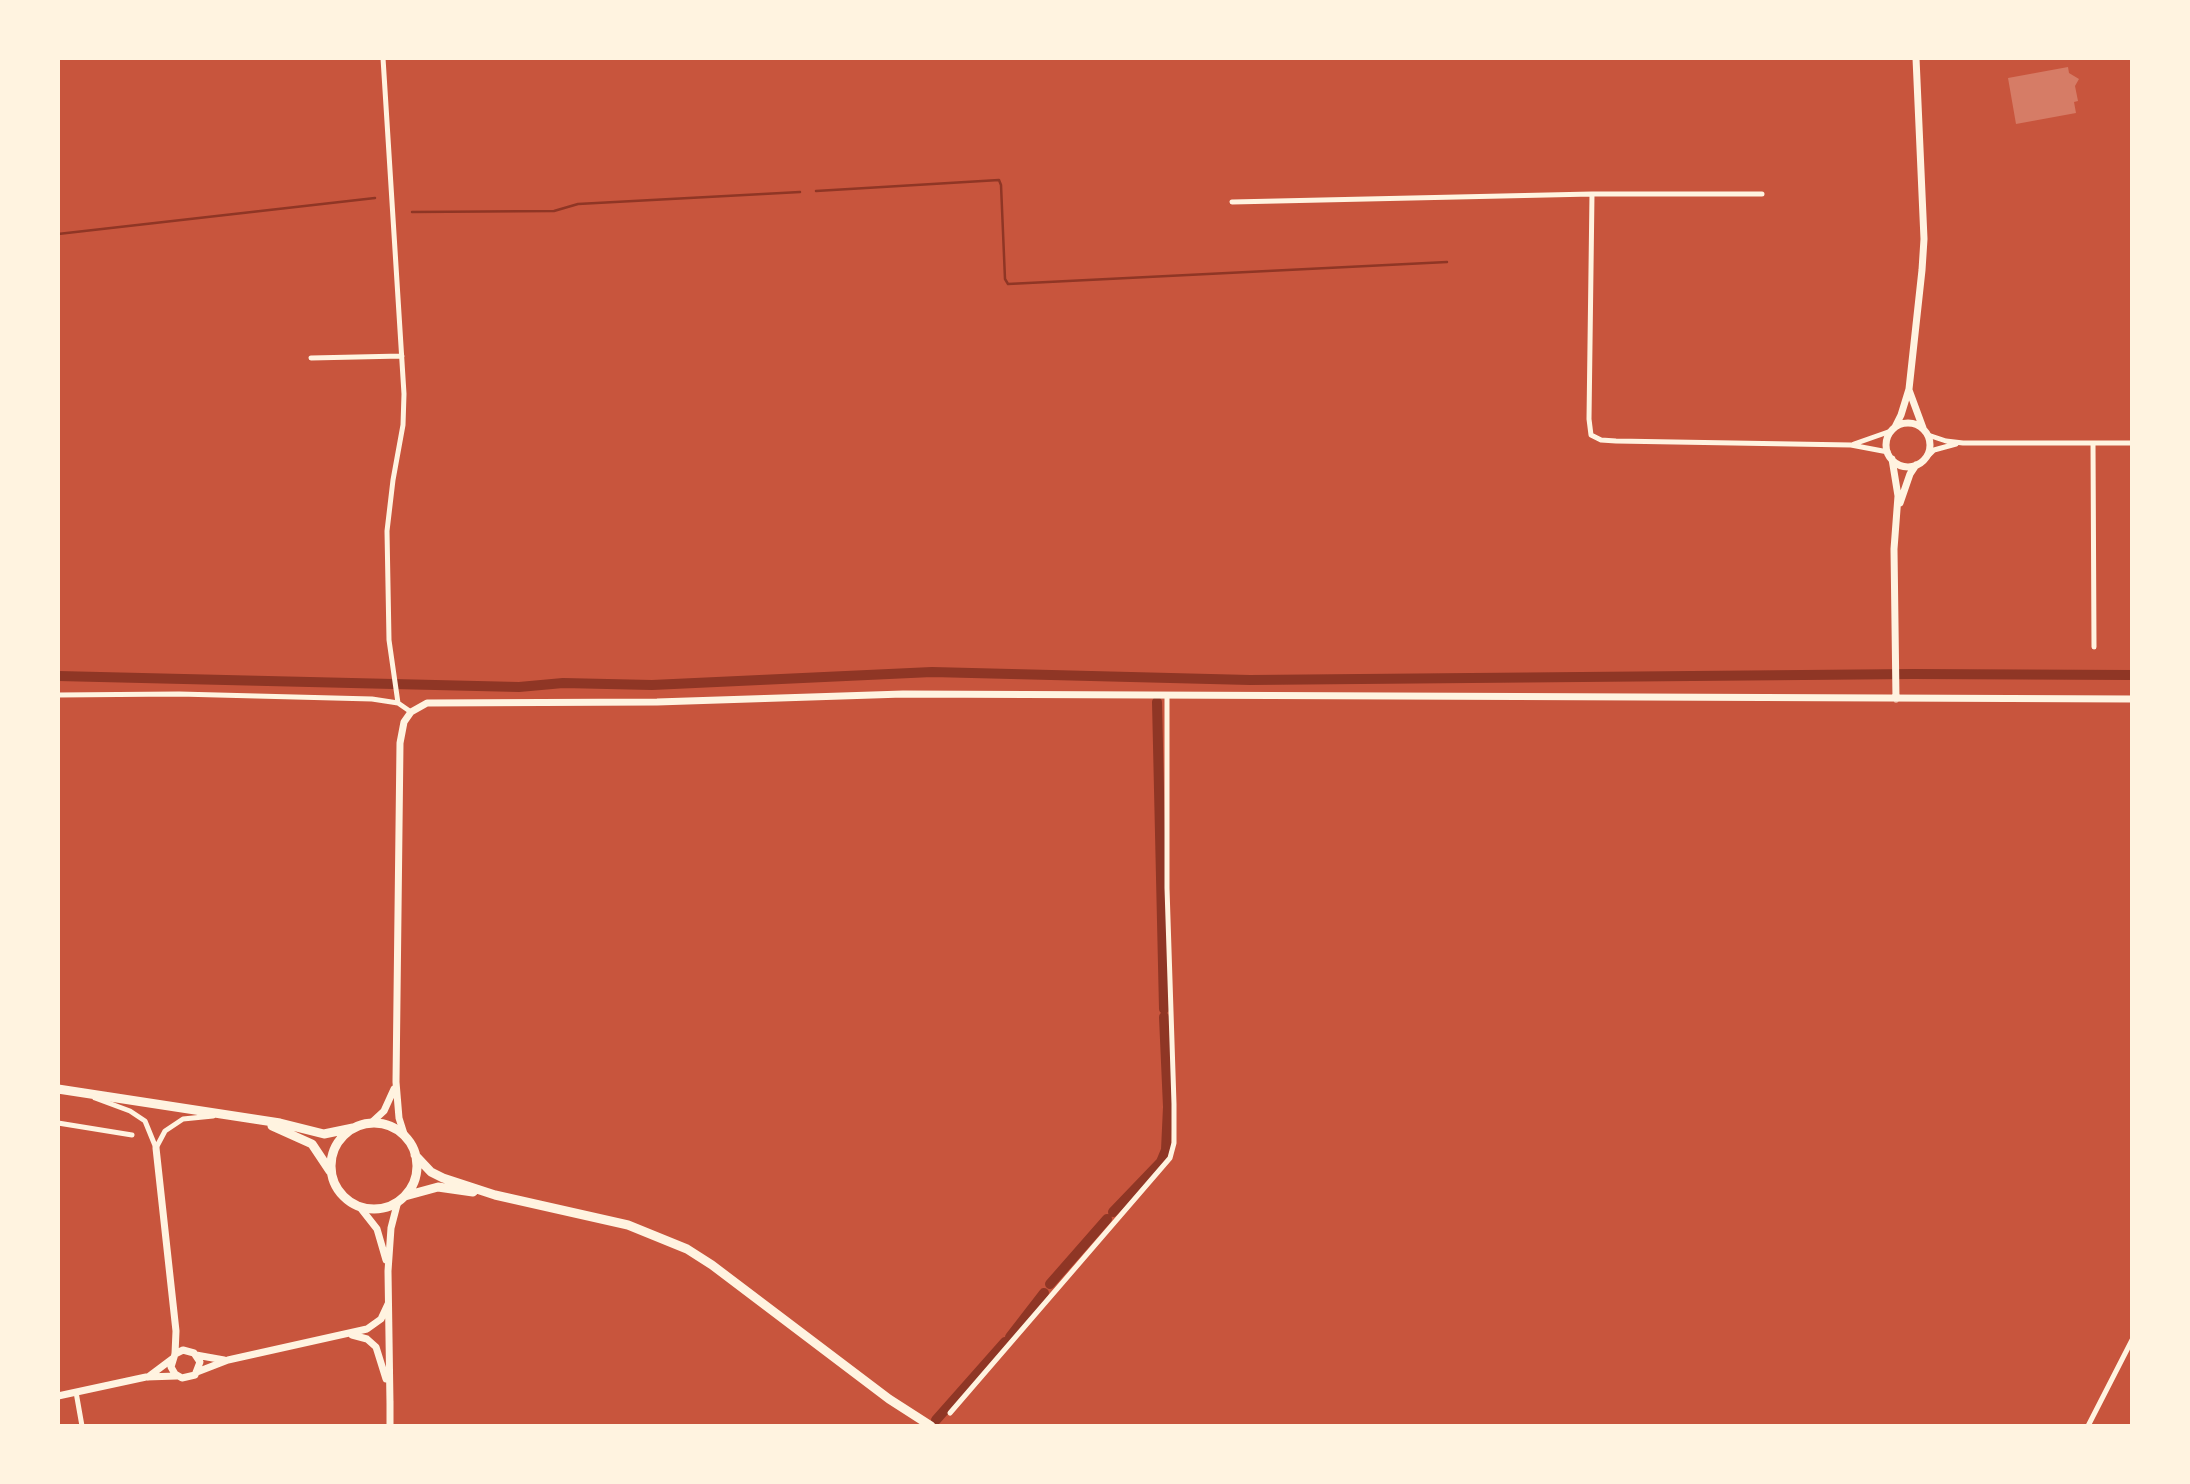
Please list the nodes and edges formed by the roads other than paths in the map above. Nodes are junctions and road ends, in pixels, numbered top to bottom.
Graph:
1 (383, 58) edge
2 (1916, 58) edge
3 (1592, 194) junction
4 (1762, 194) dead end
5 (1232, 202) dead end
6 (402, 356) junction
7 (311, 358) dead end
8 (1909, 389) junction
9 (1923, 428) junction
10 (1893, 429) junction
11 (1928, 435) junction
12 (1963, 443) junction
13 (2093, 443) junction
14 (2132, 443) edge
15 (1851, 445) junction
16 (1890, 456) junction
17 (1925, 459) junction
18 (1916, 465) junction
19 (1896, 514) junction
20 (2094, 647) dead end
21 (58, 695) edge
22 (1167, 695) junction
23 (1896, 699) junction
24 (2132, 699) edge
25 (398, 703) junction
26 (411, 712) junction
27 (396, 1082) junction
28 (58, 1089) edge
29 (83, 1093) junction
30 (225, 1115) junction
31 (247, 1118) junction
32 (58, 1123) edge
33 (371, 1123) junction
34 (354, 1128) junction
35 (132, 1135) dead end
36 (405, 1137) junction
37 (156, 1148) junction
38 (415, 1155) junction
39 (331, 1174) junction
40 (495, 1195) junction
41 (402, 1198) junction
42 (359, 1206) junction
43 (388, 1271) junction
44 (388, 1304) junction
45 (176, 1331) junction
46 (351, 1334) junction
47 (2132, 1340) edge
48 (193, 1352) junction
49 (173, 1356) junction
50 (228, 1360) junction
51 (197, 1373) junction
52 (177, 1376) junction
53 (146, 1377) junction
54 (76, 1392) junction
55 (58, 1396) edge
56 (390, 1404) junction
57 (950, 1413) dead end
58 (82, 1426) edge
59 (390, 1426) edge
60 (931, 1426) edge
61 (2088, 1426) edge

1 - 6 street
2 - 8 street
3 - 4 street
3 - 5 street
3 - 15 street
6 - 7 street
6 - 25 street
8 - 9 street
8 - 10 street
9 - 10 street
9 - 11 street
10 - 15 street
10 - 16 street
11 - 12 street
11 - 17 street
12 - 13 street
12 - 17 street
13 - 14 street
13 - 20 street
15 - 16 street
16 - 18 street
16 - 19 street
17 - 18 street
18 - 19 street
19 - 23 street
21 - 25 street
22 - 23 street
22 - 26 street
22 - 57 street
23 - 24 street
25 - 26 street
26 - 27 street
27 - 33 street
27 - 36 street
28 - 29 main road
29 - 30 main road
29 - 37 street
30 - 31 main road
30 - 37 street
31 - 34 main road
31 - 39 main road
32 - 35 street
33 - 34 main road
33 - 36 main road
34 - 39 main road
36 - 38 main road
37 - 45 street
38 - 40 main road
38 - 41 main road
39 - 42 main road
40 - 41 main road
40 - 60 main road
41 - 42 main road
41 - 43 street
42 - 43 street
43 - 44 street
44 - 46 street
44 - 56 street
45 - 48 street
45 - 49 street
46 - 50 street
46 - 56 street
47 - 61 street
48 - 49 street
48 - 50 street
48 - 51 street
49 - 52 street
49 - 53 street
50 - 51 street
51 - 52 street
52 - 53 street
53 - 54 street
54 - 55 street
54 - 58 street
56 - 59 street

